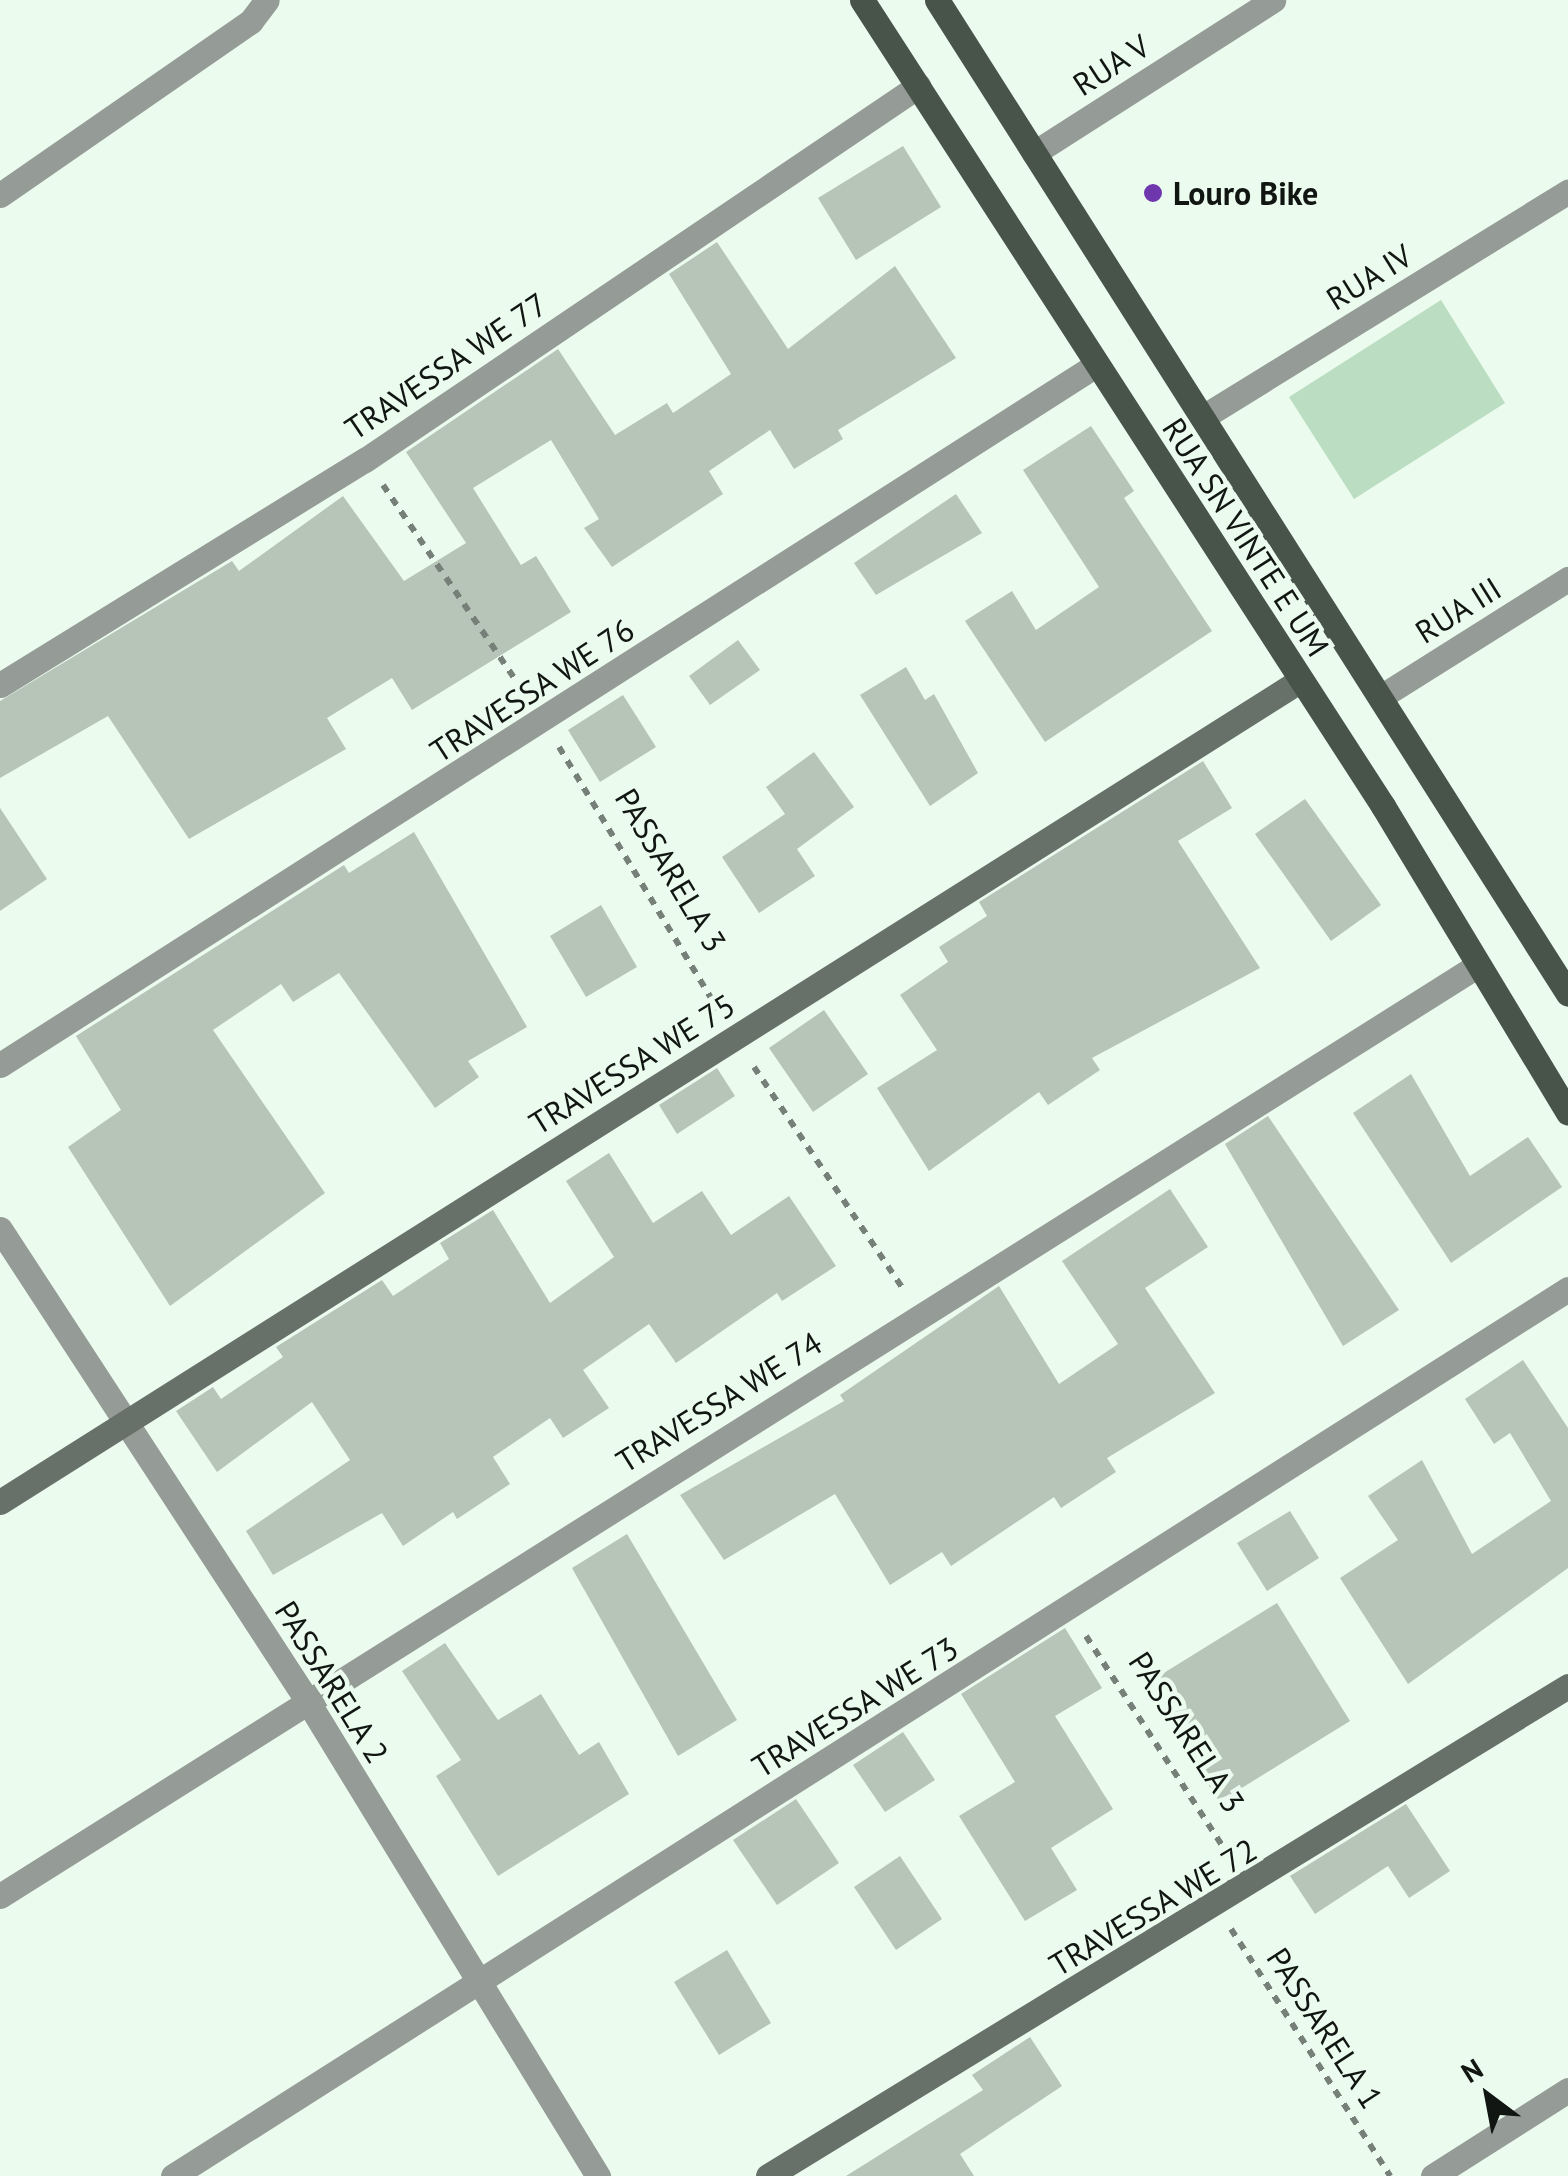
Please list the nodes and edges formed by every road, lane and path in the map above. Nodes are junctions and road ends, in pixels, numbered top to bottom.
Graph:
1 (267, 0) edge
2 (862, 0) edge
3 (937, 0) edge
4 (1273, 0) edge
5 (245, 11) edge
6 (918, 86) junction
7 (1034, 153) junction
8 (1568, 192) edge
9 (0, 196) edge
10 (1096, 365) junction
11 (1203, 417) junction
12 (365, 460) junction
13 (1568, 579) edge
14 (1299, 681) junction
15 (0, 685) edge
16 (1382, 696) junction
17 (544, 722) junction
18 (1560, 964) edge
19 (1474, 967) junction
20 (1568, 994) edge
21 (735, 1038) junction
22 (0, 1064) edge
23 (1568, 1113) edge
24 (0, 1229) edge
25 (1568, 1290) edge
26 (921, 1314) junction
27 (128, 1421) junction
28 (0, 1502) edge
29 (1070, 1612) junction
30 (1568, 1686) edge
31 (304, 1697) junction
32 (1249, 1886) junction
33 (0, 1896) edge
34 (1217, 1907) junction
35 (478, 1978) junction
36 (1568, 2090) edge
37 (173, 2176) edge
38 (598, 2176) edge
39 (768, 2176) edge
40 (1390, 2176) edge
41 (1433, 2176) edge

1 - 5 street
2 - 6 main road, RUA SN VINTE E UM
3 - 7 main road, RUA SN VINTE E UM
4 - 7 street, RUA V
5 - 9 street
6 - 10 main road, RUA SN VINTE E UM
6 - 12 street, TRAVESSA WE 77
7 - 11 main road, RUA SN VINTE E UM
8 - 11 street, RUA IV
10 - 14 main road, RUA SN VINTE E UM
10 - 17 street, TRAVESSA WE 76
11 - 16 main road, RUA SN VINTE E UM
12 - 15 street, TRAVESSA WE 77
12 - 17 path, PASSARELA 3
13 - 16 street, RUA III
14 - 19 main road, RUA SN VINTE E UM
14 - 21 street, TRAVESSA WE 75
16 - 18 main road, RUA SN VINTE E UM
17 - 21 path, PASSARELA 3
17 - 22 street, TRAVESSA WE 76
18 - 20 main road, RUA SN VINTE E UM
19 - 23 main road, RUA SN VINTE E UM
19 - 26 street, TRAVESSA WE 74
21 - 26 path, PASSARELA 3
21 - 27 street, TRAVESSA WE 75
24 - 27 street, PASSARELA 2
25 - 29 street, TRAVESSA WE 73
26 - 31 street, TRAVESSA WE 74
27 - 28 street, TRAVESSA WE 75
27 - 31 street, PASSARELA 2
29 - 32 path, PASSARELA 3
29 - 35 street, TRAVESSA WE 73
30 - 32 street, TRAVESSA WE 72
31 - 33 street, TRAVESSA WE 74
31 - 35 street, PASSARELA 2
32 - 34 street, TRAVESSA WE 72
34 - 39 street, TRAVESSA WE 72
34 - 40 path, PASSARELA 1
35 - 37 street, TRAVESSA WE 73
35 - 38 street, PASSARELA 2
36 - 41 street

